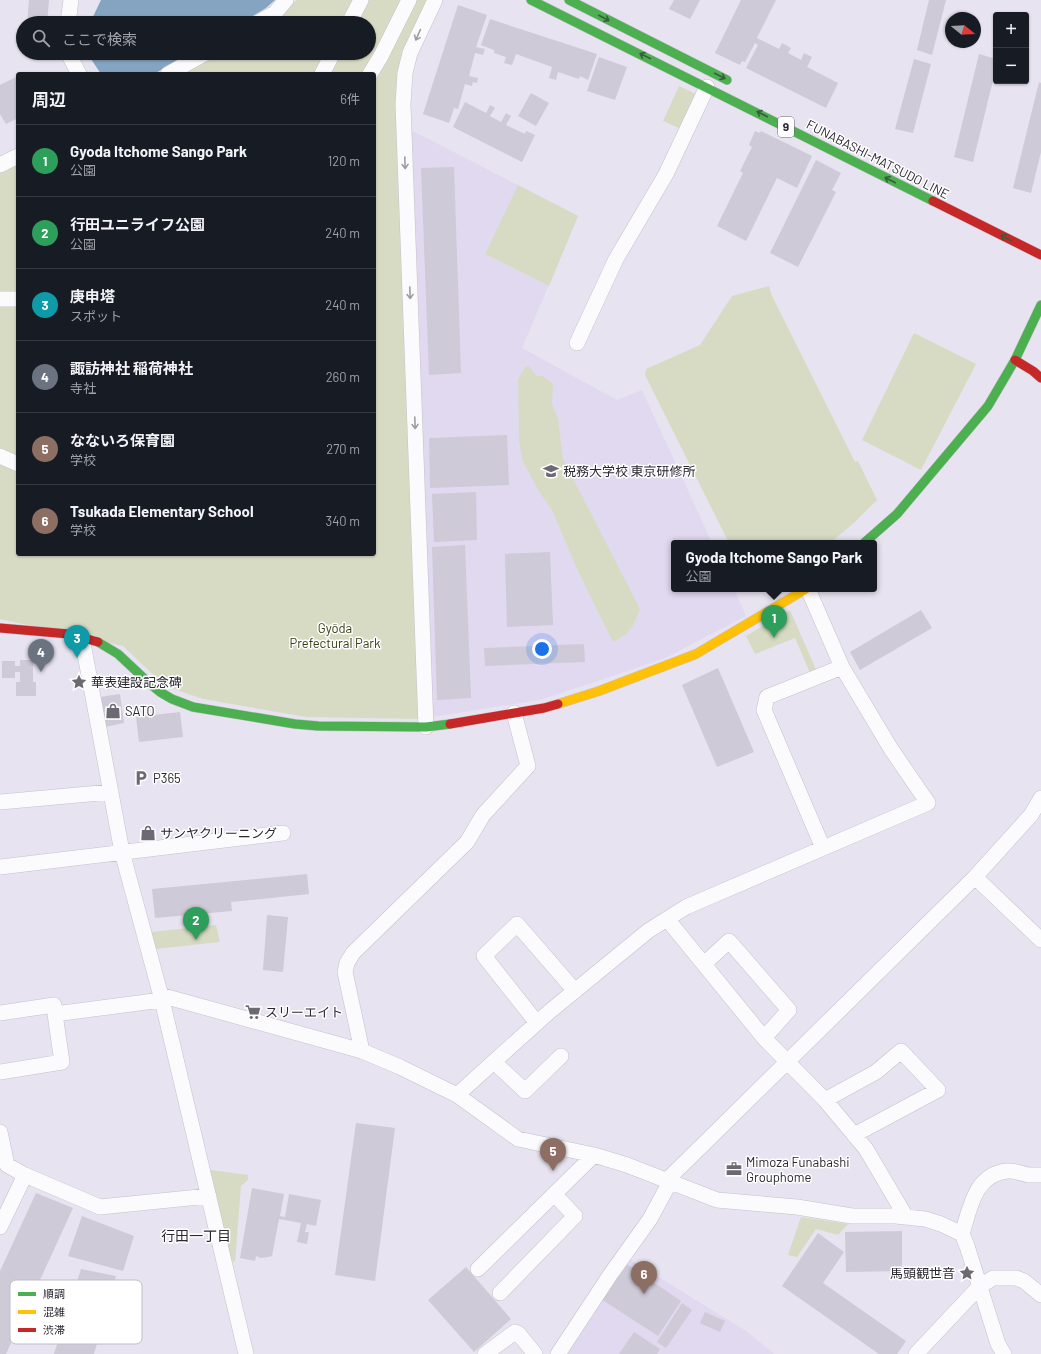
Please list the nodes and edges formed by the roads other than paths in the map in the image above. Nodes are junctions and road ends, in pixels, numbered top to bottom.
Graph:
1 (71, 0) edge
2 (286, 0) edge
3 (361, 0) edge
4 (409, 0) edge
5 (435, 0) edge
6 (531, 0) edge
7 (569, 0) edge
8 (69, 16) edge
9 (269, 16) edge
10 (353, 16) edge
11 (72, 60) edge
12 (193, 60) edge
13 (329, 60) edge
14 (79, 72) edge
15 (172, 72) edge
16 (323, 72) edge
17 (371, 72) edge
18 (737, 85) dead end
19 (707, 87) junction
20 (16, 157) edge
21 (0, 166) edge
22 (1041, 255) edge
23 (0, 299) edge
24 (16, 299) edge
25 (1041, 305) edge
26 (577, 343) dead end
27 (1015, 360) junction
28 (1041, 378) edge
29 (0, 456) edge
30 (16, 463) edge
31 (867, 540) edge
32 (802, 592) edge
33 (808, 592) edge
34 (0, 628) edge
35 (82, 638) junction
36 (842, 667) junction
37 (514, 713) junction
38 (426, 727) junction
39 (111, 792) junction
40 (1041, 798) edge
41 (0, 802) edge
42 (283, 833) dead end
43 (823, 848) junction
44 (122, 852) junction
45 (0, 866) edge
46 (975, 876) junction
47 (667, 919) junction
48 (1041, 940) edge
49 (704, 964) junction
50 (575, 991) junction
51 (161, 997) junction
52 (0, 1012) edge
53 (55, 1014) junction
54 (536, 1023) junction
55 (764, 1038) junction
56 (362, 1050) junction
57 (561, 1056) dead end
58 (494, 1062) junction
59 (787, 1062) junction
60 (0, 1072) edge
61 (457, 1095) junction
62 (825, 1100) junction
63 (0, 1132) edge
64 (854, 1135) junction
65 (594, 1155) junction
66 (25, 1175) junction
67 (1041, 1175) edge
68 (668, 1182) junction
69 (554, 1195) junction
70 (208, 1196) junction
71 (906, 1217) junction
72 (0, 1227) edge
73 (962, 1234) junction
74 (478, 1269) dead end
75 (979, 1286) junction
76 (500, 1293) dead end
77 (1041, 1295) edge
78 (246, 1354) edge
79 (486, 1354) edge
80 (535, 1354) edge
81 (558, 1354) edge
82 (916, 1354) edge
83 (1004, 1354) edge

1 - 8 street
2 - 9 street
3 - 10 street
4 - 17 street
5 -> 38 street
19 -> 6 street, FUNABASHI-MATSUDO LINE / 9
7 -> 18 street
11 - 14 street
12 - 15 street
13 - 16 street
22 -> 19 street, FUNABASHI-MATSUDO LINE / 9
19 - 26 street
20 - 21 street
23 - 24 street
25 - 27 street
27 - 28 street
27 - 31 street
29 - 30 street
32 - 37 street
33 - 36 street
34 - 35 street
35 - 38 street
35 - 39 street
36 - 43 street
36 - 43 street
37 - 38 street
37 - 56 street
39 - 41 street
39 - 44 street
40 - 46 street
42 - 44 street
43 - 47 street
44 - 45 street
44 - 51 street
46 - 48 street
46 - 59 street
47 - 49 street
47 - 50 street
49 - 55 street
49 - 55 street
50 - 54 street
50 - 54 street
51 - 53 street
51 - 56 street
51 - 70 street
52 - 53 street
53 - 60 street
54 - 58 street
55 - 59 street
56 - 61 street
57 - 58 street
58 - 61 street
59 - 62 street
59 - 68 street
61 - 65 street
62 - 64 street
62 - 64 street
63 - 66 street
64 - 71 street
65 - 68 street
65 - 69 street
66 - 70 street
66 - 72 street
67 - 73 street
68 - 71 street
68 - 81 street
69 - 74 street
69 - 76 street
70 - 78 street
71 - 73 street
73 - 75 street
75 - 77 street
75 - 82 street
75 - 83 street
79 - 80 street

